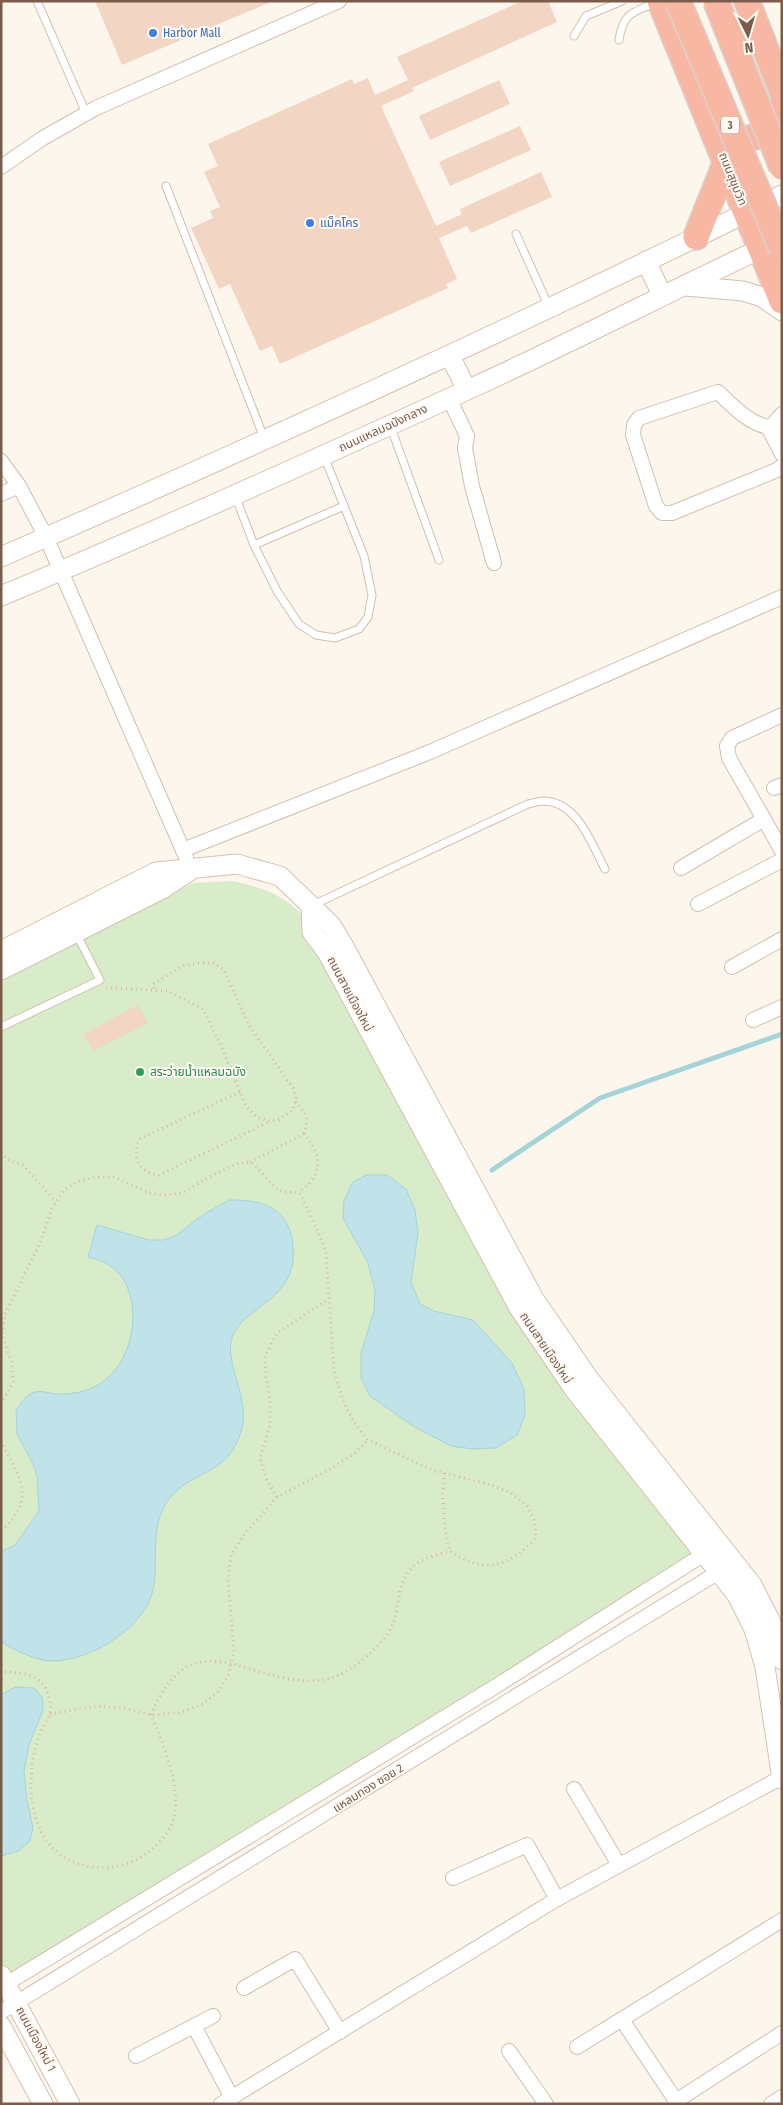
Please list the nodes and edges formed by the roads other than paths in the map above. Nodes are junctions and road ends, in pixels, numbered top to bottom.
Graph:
1 (38, 1) edge
2 (339, 1) edge
3 (622, 1) edge
4 (660, 1) edge
5 (678, 1) edge
6 (716, 1) edge
7 (747, 1) edge
8 (574, 36) dead end
9 (619, 40) dead end
10 (782, 91) edge
11 (782, 105) edge
12 (86, 113) junction
13 (709, 121) junction
14 (726, 162) junction
15 (782, 167) edge
16 (1, 168) edge
17 (166, 186) dead end
18 (782, 195) edge
19 (746, 212) junction
20 (516, 234) dead end
21 (696, 237) junction
22 (775, 246) edge
23 (646, 261) junction
24 (683, 285) junction
25 (662, 295) junction
26 (782, 301) edge
27 (549, 307) junction
28 (782, 311) edge
29 (450, 356) junction
30 (467, 390) junction
31 (449, 398) junction
32 (782, 414) edge
33 (390, 425) junction
34 (775, 429) edge
35 (265, 441) junction
36 (782, 454) edge
37 (324, 455) junction
38 (1, 461) edge
39 (782, 466) edge
40 (19, 486) junction
41 (1, 494) edge
42 (235, 495) junction
43 (344, 506) junction
44 (46, 537) junction
45 (254, 545) junction
46 (1, 557) edge
47 (439, 560) dead end
48 (494, 563) dead end
49 (61, 571) junction
50 (1, 596) edge
51 (782, 597) edge
52 (782, 715) edge
53 (764, 819) junction
54 (182, 850) junction
55 (782, 851) edge
56 (782, 860) edge
57 (682, 868) dead end
58 (192, 869) junction
59 (606, 869) dead end
60 (698, 904) dead end
61 (311, 906) junction
62 (72, 924) junction
63 (782, 939) edge
64 (1, 951) edge
65 (732, 967) dead end
66 (1, 970) edge
67 (782, 1008) edge
68 (753, 1020) dead end
69 (1, 1028) edge
70 (712, 1549) junction
71 (727, 1567) junction
72 (782, 1660) edge
73 (782, 1778) edge
74 (574, 1789) dead end
75 (317, 1795) junction
76 (329, 1812) junction
77 (620, 1865) junction
78 (181, 1878) junction
79 (452, 1878) dead end
80 (195, 1894) junction
81 (557, 1898) junction
82 (782, 1920) edge
83 (3, 1982) edge
84 (244, 1988) dead end
85 (9, 2008) edge
86 (214, 2016) dead end
87 (622, 2020) junction
88 (1, 2026) edge
89 (194, 2026) junction
90 (340, 2032) junction
91 (782, 2033) edge
92 (577, 2047) dead end
93 (509, 2051) dead end
94 (136, 2056) dead end
95 (782, 2097) edge
96 (227, 2101) edge
97 (677, 2102) edge
98 (43, 2104) edge
99 (70, 2104) edge
100 (546, 2104) edge
101 (771, 2104) edge

1 - 12 lane
2 - 12 street
3 - 8 lane
4 - 9 lane
4 - 13 highway, ถนนสุขุมวิท / 3
5 - 22 highway, ถนนสุขุมวิท / 3, bridge
6 - 15 highway, bridge
7 - 10 highway
11 - 13 highway
12 - 16 street
13 - 14 highway, ถนนสุขุมวิท / 3
14 - 19 highway, ถนนสุขุมวิท / 3
14 - 21 highway
17 - 35 lane
18 - 19 main road
19 - 21 main road
19 - 22 highway, ถนนสุขุมวิท / 3
20 - 27 lane
21 - 23 main road
22 - 24 main road, ถนนแหลมฉบังกลาง
22 - 26 highway, ถนนสุขุมวิท / 3
23 - 25 main road
23 - 27 main road
24 - 25 main road, ถนนแหลมฉบังกลาง
24 - 28 main road
25 - 30 main road, ถนนแหลมฉบังกลาง
27 - 29 main road
29 - 30 main road
29 - 35 main road
30 - 31 main road, ถนนแหลมฉบังกลาง
31 - 33 main road, ถนนแหลมฉบังกลาง
31 - 48 street
32 - 34 street
33 - 37 main road, ถนนแหลมฉบังกลาง
33 - 47 lane
34 - 36 street
34 - 39 street
35 - 44 main road
37 - 42 main road, ถนนแหลมฉบังกลาง
37 - 43 lane
38 - 40 street
40 - 41 street
40 - 44 street
42 - 45 lane
42 - 49 main road, ถนนแหลมฉบังกลาง
43 - 45 lane
43 - 45 lane
44 - 46 main road
44 - 49 street
49 - 50 main road, ถนนแหลมฉบังกลาง
49 - 54 street
51 - 54 street
52 - 53 street
53 - 55 street
53 - 57 street
54 - 58 street
56 - 60 street
58 - 61 main road
58 - 62 main road
59 - 61 lane
61 - 70 main road, ถนนสายเมืองใหม่
62 - 64 main road
62 - 66 main road
62 - 69 lane
63 - 65 street
67 - 68 street
70 - 71 main road, ถนนสายเมืองใหม่
70 - 75 street, แหลมทอง ซอย 2
71 - 72 main road, ถนนสายเมืองใหม่
71 - 73 main road, ถนนสายเมืองใหม่
71 - 76 street, แหลมทอง ซอย 2
73 - 77 street
74 - 77 street
75 - 76 street
75 - 78 street, แหลมทอง ซอย 2
76 - 80 street, แหลมทอง ซอย 2
77 - 81 street
78 - 80 street
78 - 83 street, แหลมทอง ซอย 2
79 - 81 street
80 - 85 street, แหลมทอง ซอย 2
81 - 90 street
82 - 87 street
83 - 85 main road, ถนนเมืองใหม่ 1
84 - 90 street
85 - 99 main road, ถนนเมืองใหม่ 1
86 - 89 street
87 - 92 street
87 - 97 street
88 - 98 main road, ถนนเมืองใหม่ 1
89 - 94 street
89 - 96 street
90 - 96 street
91 - 97 street
93 - 100 street
95 - 101 street

